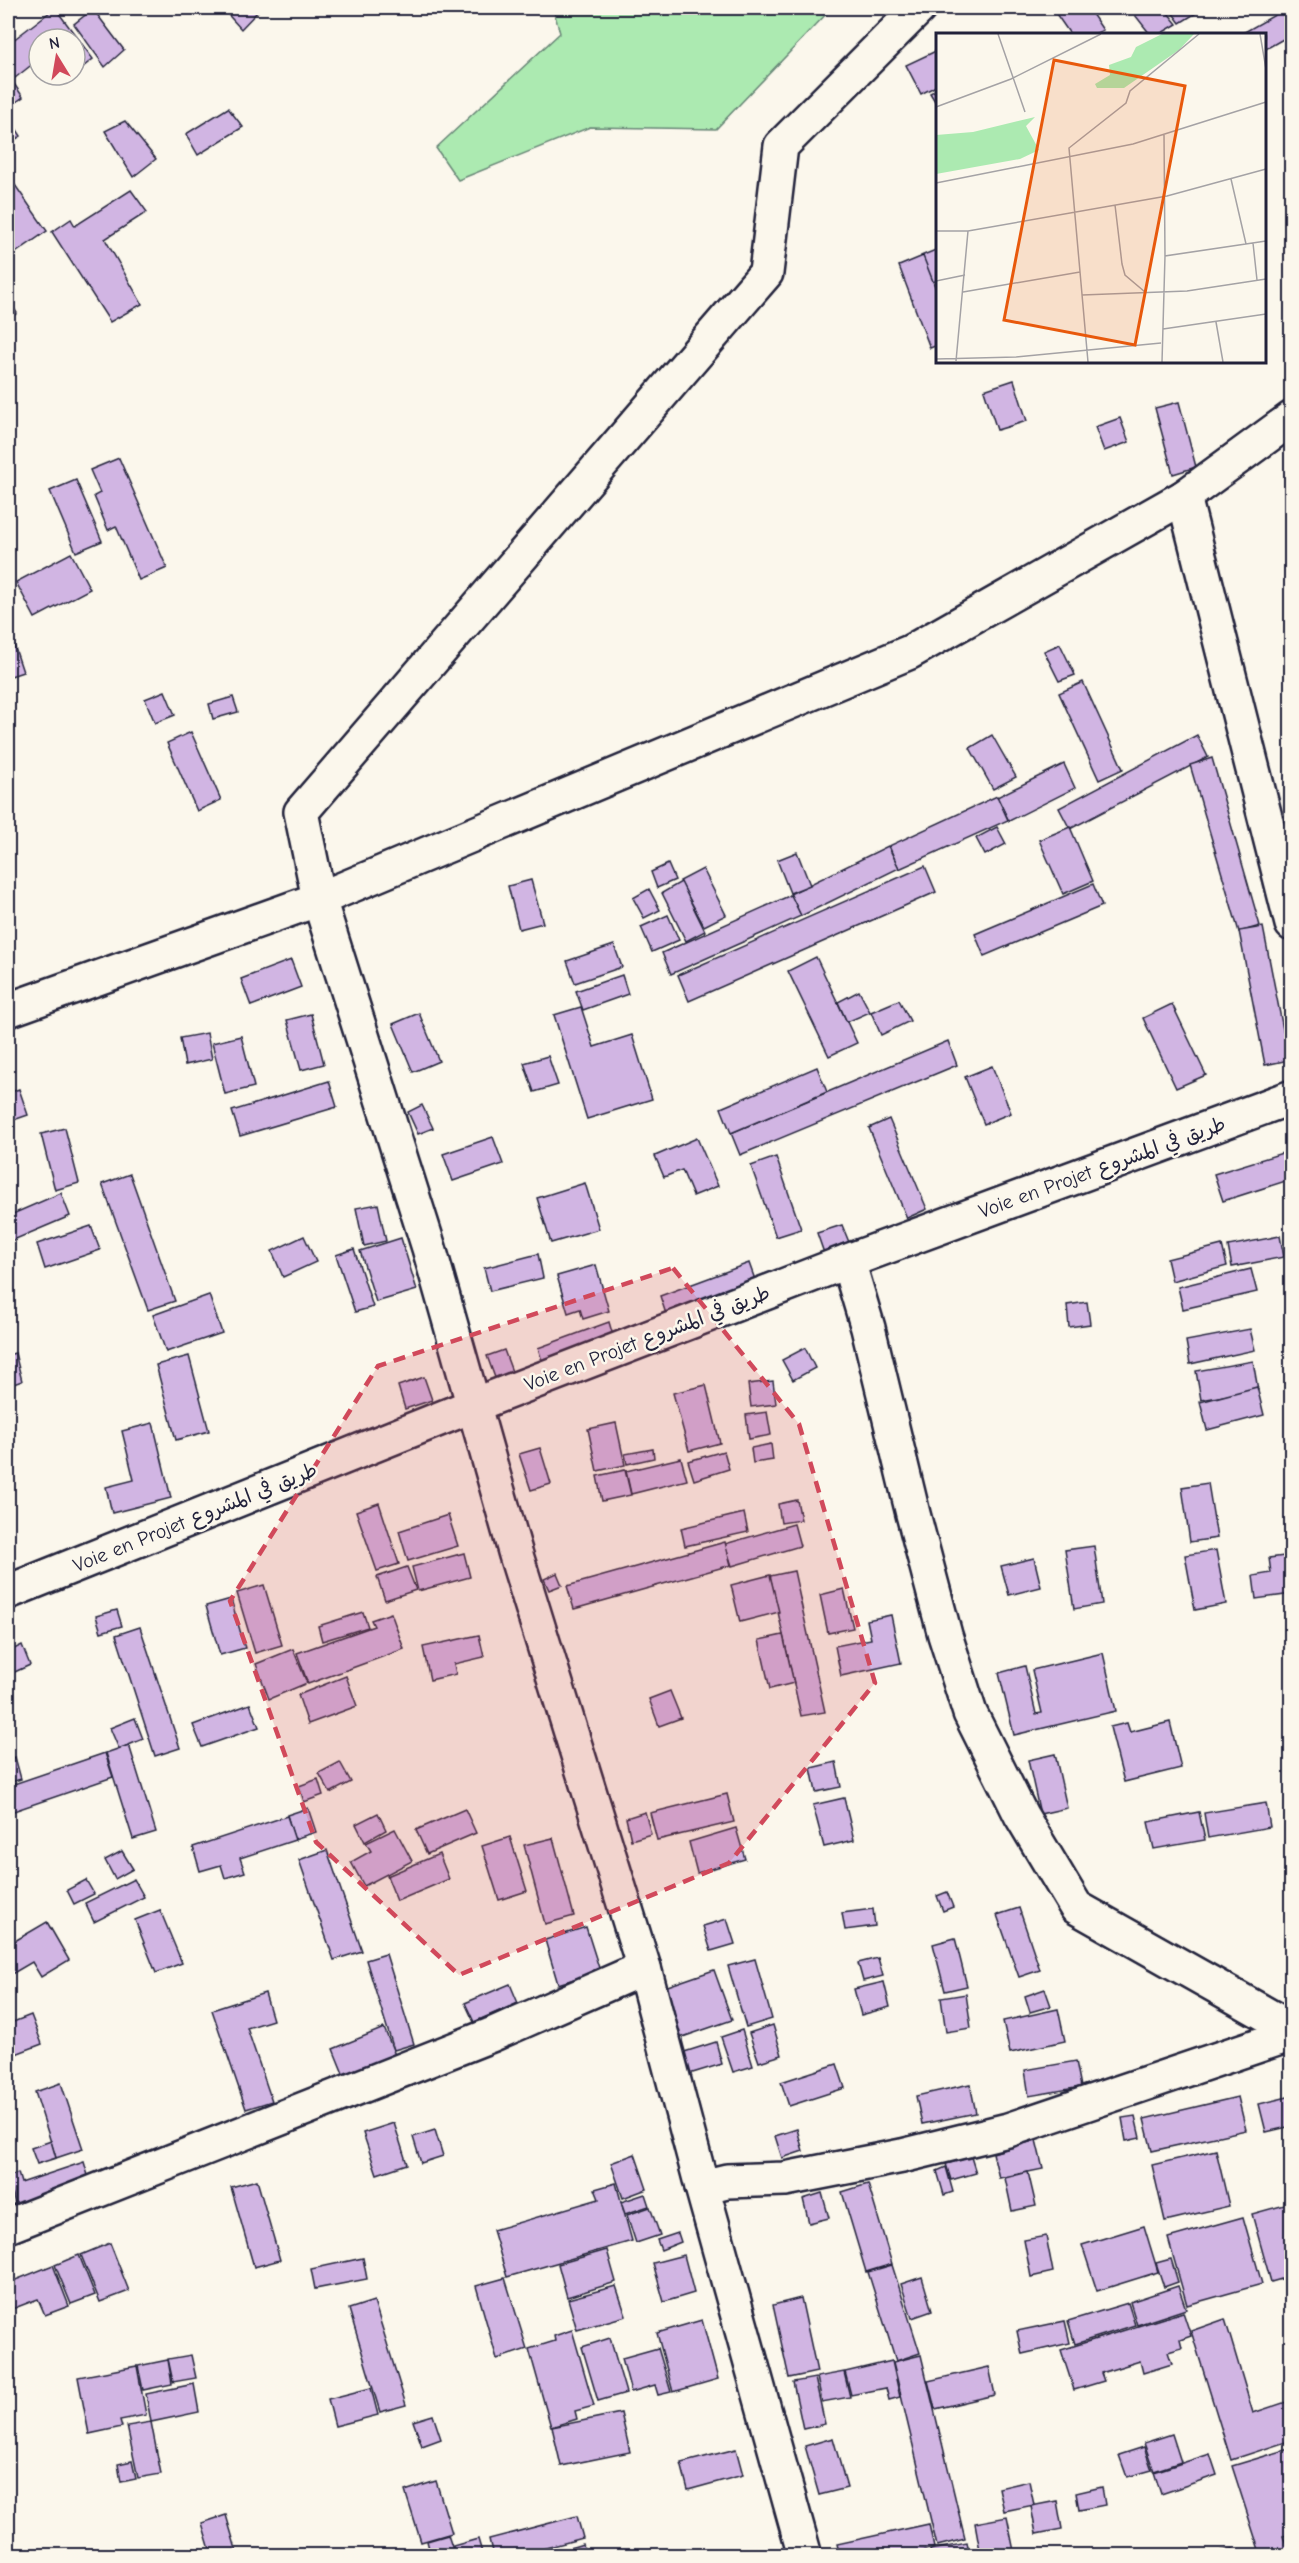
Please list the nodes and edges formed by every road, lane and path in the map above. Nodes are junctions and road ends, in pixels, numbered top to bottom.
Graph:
1 (919, 8) edge
2 (1292, 418) edge
3 (1184, 497) junction
4 (319, 899) junction
5 (1292, 924) edge
6 (8, 1010) edge
7 (1292, 1097) edge
8 (848, 1261) junction
9 (474, 1405) junction
10 (8, 1592) edge
11 (644, 1968) junction
12 (1292, 2029) edge
13 (1292, 2034) edge
14 (702, 2187) junction
15 (8, 2226) edge
16 (805, 2556) edge

1 - 4 street
2 - 3 street
3 - 4 street
3 - 5 street
4 - 6 street
4 - 9 street
7 - 8 street, Voie en Projet طريق في المشروع
8 - 9 street, Voie en Projet طريق في المشروع
8 - 12 street
9 - 10 street, Voie en Projet طريق في المشروع
9 - 11 street
11 - 14 street
11 - 15 street
13 - 14 street
14 - 16 street

